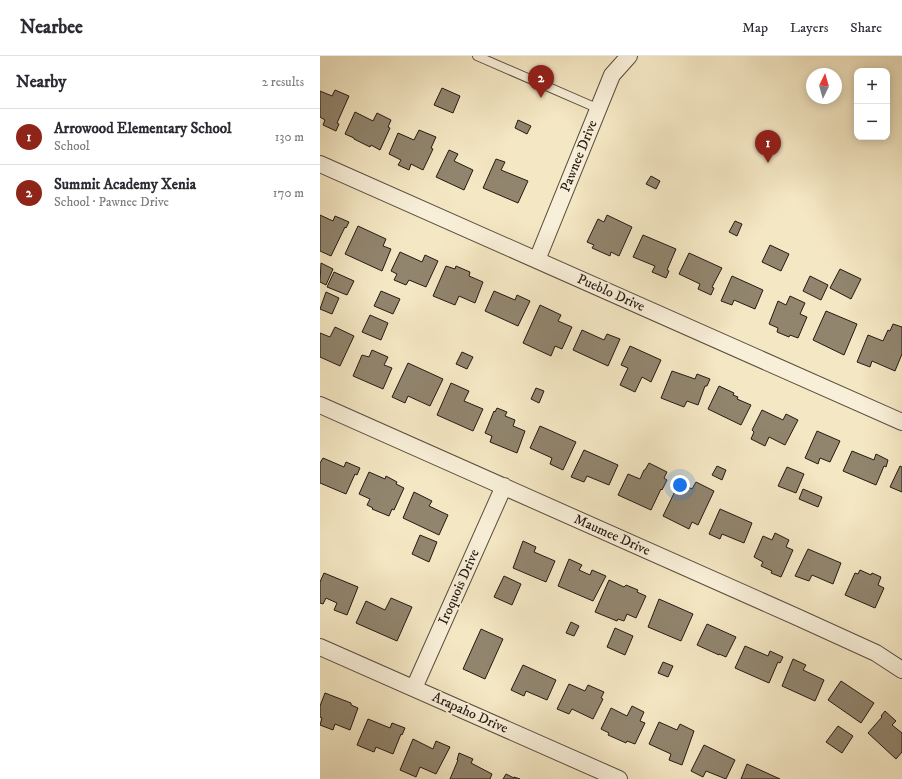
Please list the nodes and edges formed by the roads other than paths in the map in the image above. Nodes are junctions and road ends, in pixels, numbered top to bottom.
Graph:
1 (477, 56) edge
2 (629, 56) edge
3 (598, 109) junction
4 (320, 164) edge
5 (537, 260) junction
6 (320, 405) edge
7 (902, 422) edge
8 (504, 486) junction
9 (320, 647) edge
10 (902, 670) edge
11 (414, 688) junction
12 (619, 779) edge

1 - 3 lane
2 - 3 street, Pawnee Drive
3 - 5 street, Pawnee Drive
4 - 5 street, Pueblo Drive
5 - 7 street, Pueblo Drive
6 - 8 street, Maumee Drive
8 - 10 street, Maumee Drive
8 - 11 street, Iroquois Drive
9 - 11 street, Arapaho Drive
11 - 12 street, Arapaho Drive

